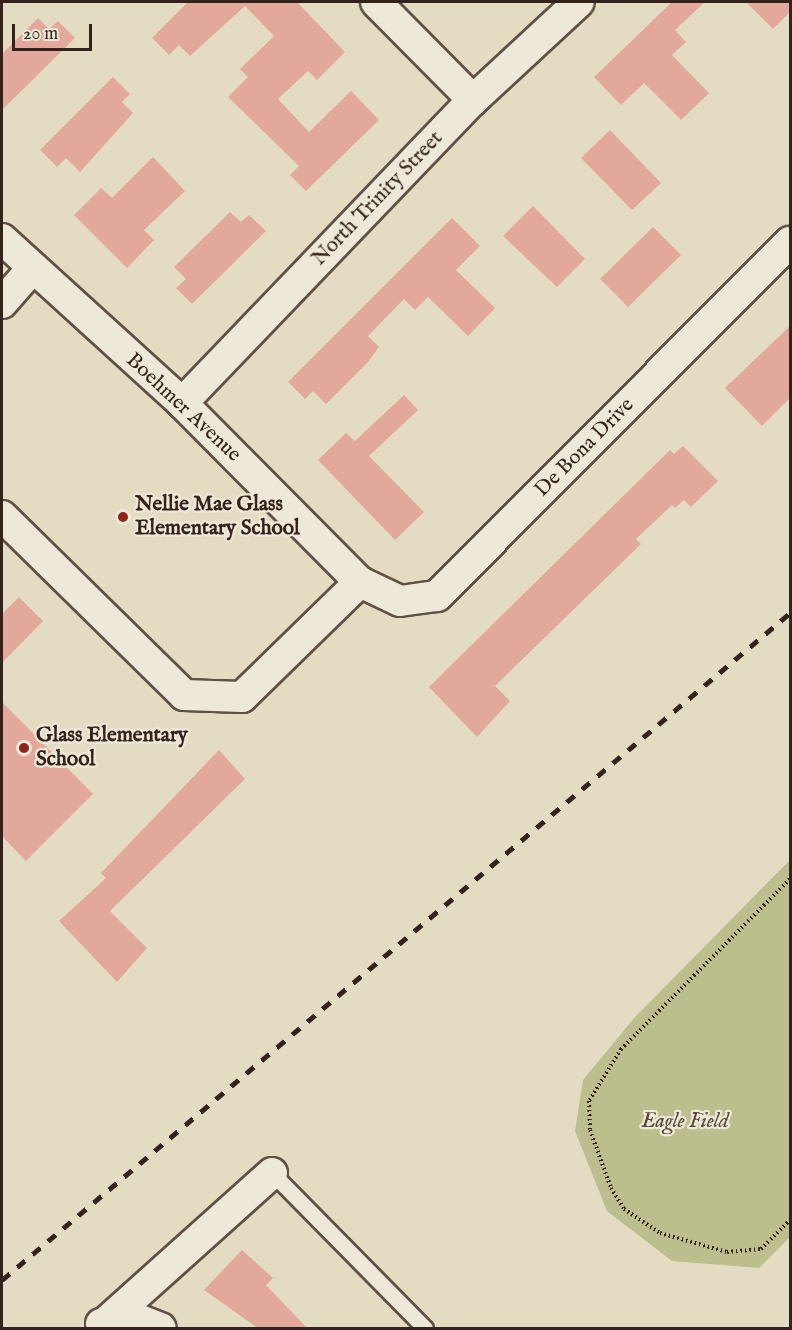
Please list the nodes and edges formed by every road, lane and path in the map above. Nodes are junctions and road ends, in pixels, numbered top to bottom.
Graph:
1 (376, 2) edge
2 (579, 2) edge
3 (473, 100) junction
4 (2, 239) edge
5 (790, 242) edge
6 (31, 270) junction
7 (2, 303) edge
8 (182, 403) junction
9 (2, 516) edge
10 (360, 582) junction
11 (790, 879) edge
12 (272, 1173) joint
13 (790, 1220) edge
14 (100, 1325) edge
15 (161, 1329) edge
16 (425, 1329) edge

1 - 3 street
2 - 3 street, North Trinity Street
3 - 8 street, North Trinity Street
4 - 6 street, Boehmer Avenue
5 - 10 street, De Bona Drive
6 - 7 street
6 - 8 street, Boehmer Avenue
8 - 10 street, Boehmer Avenue
9 - 10 street
11 - 13 path
12 - 14 street
12 - 16 lane
14 - 15 street

